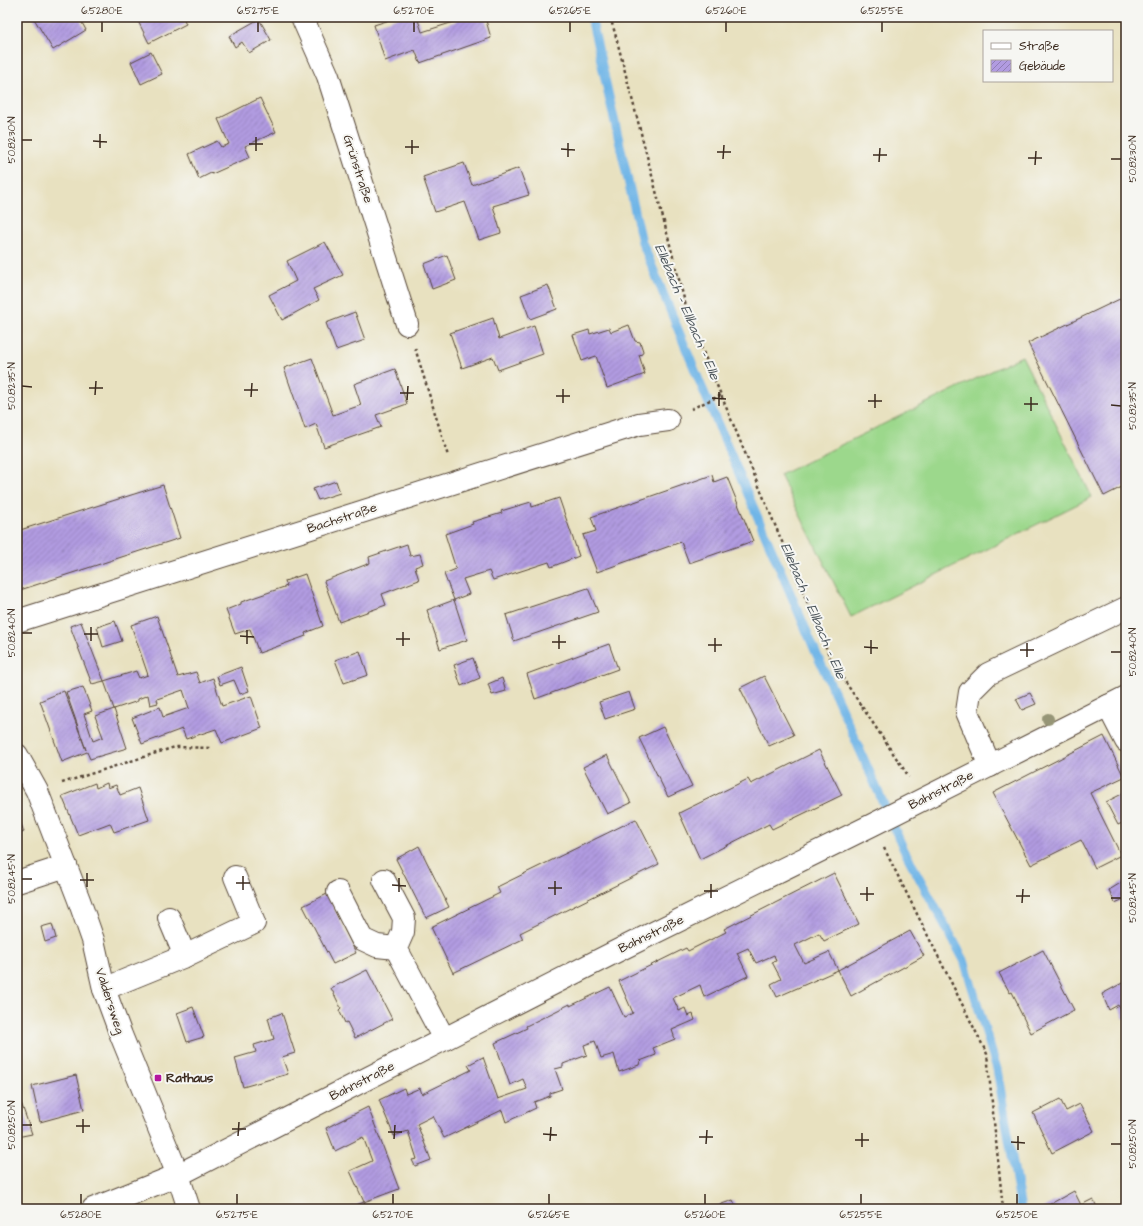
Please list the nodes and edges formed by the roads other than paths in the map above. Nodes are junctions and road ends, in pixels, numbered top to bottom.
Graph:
1 (302, 17) edge
2 (407, 324) road end
3 (668, 420) road end
4 (1126, 608) edge
5 (17, 620) edge
6 (1117, 702) edge
7 (1126, 741) edge
8 (17, 755) edge
9 (990, 766) junction
10 (66, 866) junction
11 (235, 877) dead end
12 (384, 880) dead end
13 (17, 882) edge
14 (338, 892) dead end
15 (169, 918) dead end
16 (396, 948) junction
17 (185, 956) junction
18 (104, 989) junction
19 (444, 1039) junction
20 (178, 1175) junction
21 (93, 1209) edge
22 (189, 1209) edge

1 - 2 street, Grünstraße
3 - 5 street, Bachstraße
4 - 9 street
6 - 7 street
6 - 9 street, Bahnstraße
8 - 10 street, Valdersweg
9 - 19 street, Bahnstraße
10 - 13 street
10 - 18 street, Valdersweg
11 - 17 street
12 - 16 street
14 - 16 street
15 - 17 street
16 - 19 street
17 - 18 street
18 - 20 street, Valdersweg
19 - 20 street, Bahnstraße
20 - 21 street, Bahnstraße
20 - 22 street, Valdersweg

